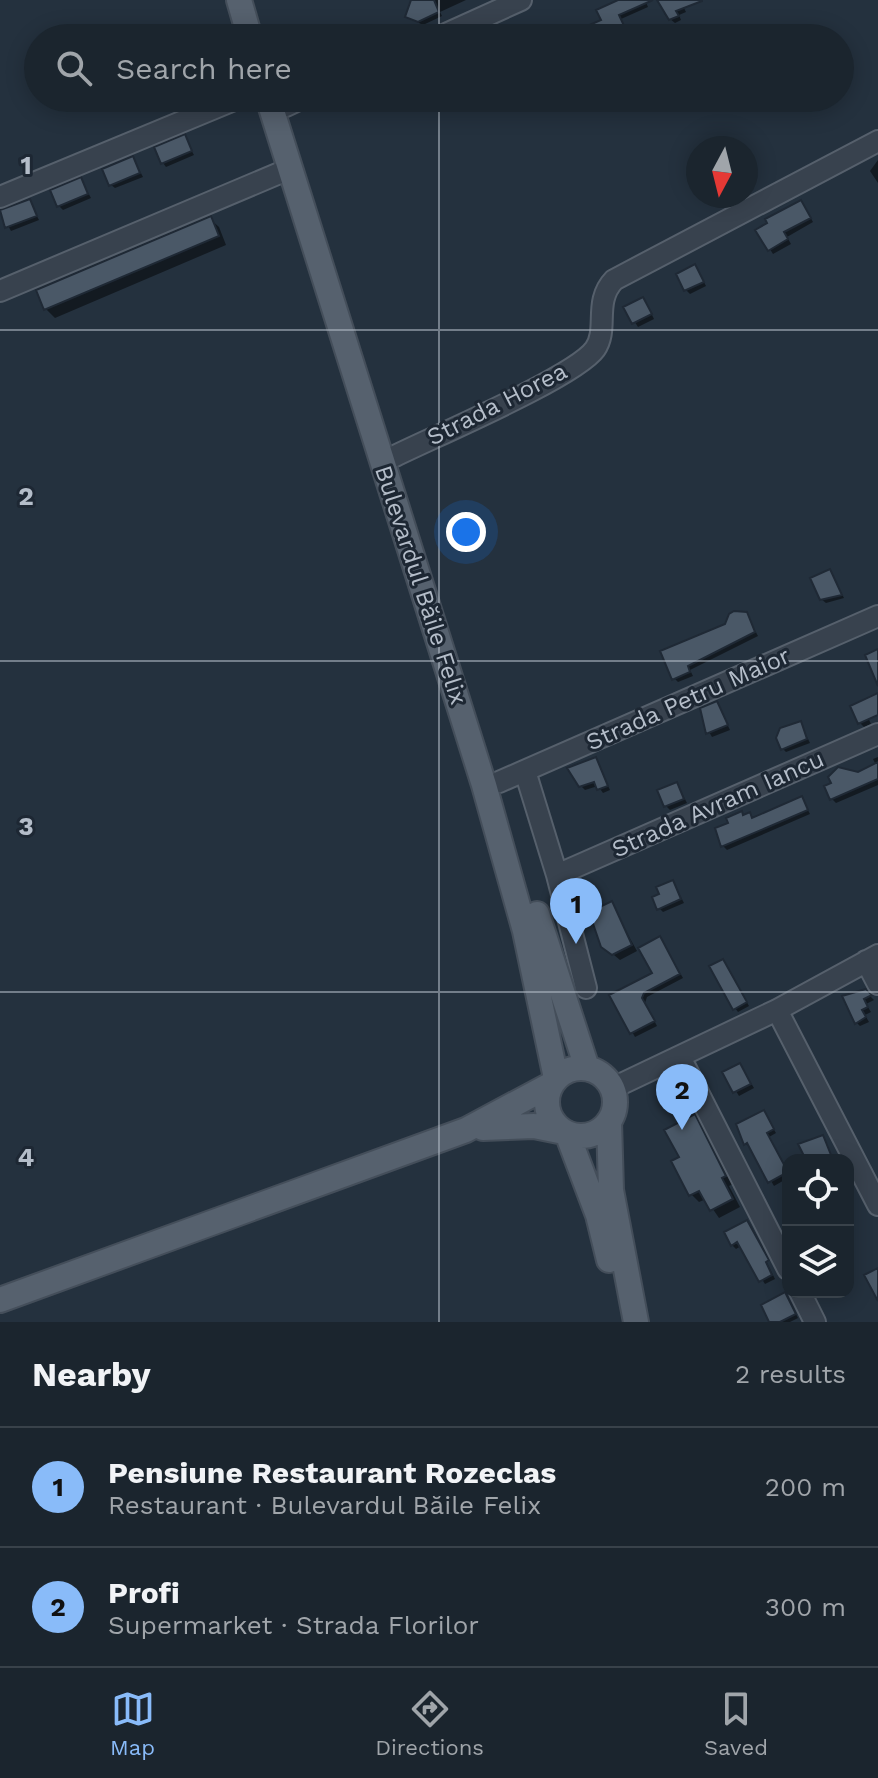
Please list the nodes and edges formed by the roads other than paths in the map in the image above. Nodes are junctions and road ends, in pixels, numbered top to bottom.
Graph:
1 (239, 0) edge
2 (255, 0) edge
3 (521, 0) edge
4 (246, 24) edge
5 (262, 24) edge
6 (468, 24) edge
7 (205, 112) edge
8 (286, 112) edge
9 (289, 112) edge
10 (878, 141) edge
11 (289, 169) junction
12 (0, 197) edge
13 (0, 291) edge
14 (395, 456) junction
15 (878, 616) edge
16 (878, 734) edge
17 (525, 771) junction
18 (499, 782) junction
19 (557, 875) junction
20 (872, 958) edge
21 (878, 984) edge
22 (586, 988) dead end
23 (777, 1010) junction
24 (680, 1057) junction
25 (587, 1068) junction
26 (554, 1081) junction
27 (623, 1084) junction
28 (609, 1121) junction
29 (466, 1130) junction
30 (566, 1133) junction
31 (878, 1205) edge
32 (782, 1257) edge
33 (803, 1298) edge
34 (0, 1300) edge
35 (621, 1322) edge
36 (636, 1322) edge
37 (815, 1322) edge

1 - 4 main road
2 - 5 main road
3 - 6 street
7 - 12 street
8 - 11 main road, Bulevardul Băile Felix
9 - 14 main road, Bulevardul Băile Felix
10 - 14 street, Strada Horea
11 - 13 street
11 - 26 main road, Bulevardul Băile Felix
14 - 18 main road, Bulevardul Băile Felix
15 - 17 street, Strada Petru Maior
16 - 19 street, Strada Avram Iancu
17 - 18 street, Strada Petru Maior
17 - 19 street
18 - 25 main road, Bulevardul Băile Felix
19 - 22 street
20 - 21 street
20 - 23 street
23 - 24 street
23 - 31 street
24 - 27 street
24 - 32 street
25 - 26 main road
25 - 27 main road
26 - 29 main road
26 - 30 main road
27 - 28 main road
28 - 30 main road
28 - 36 main road
29 - 30 main road
29 - 34 main road
30 - 35 main road
33 - 37 street

